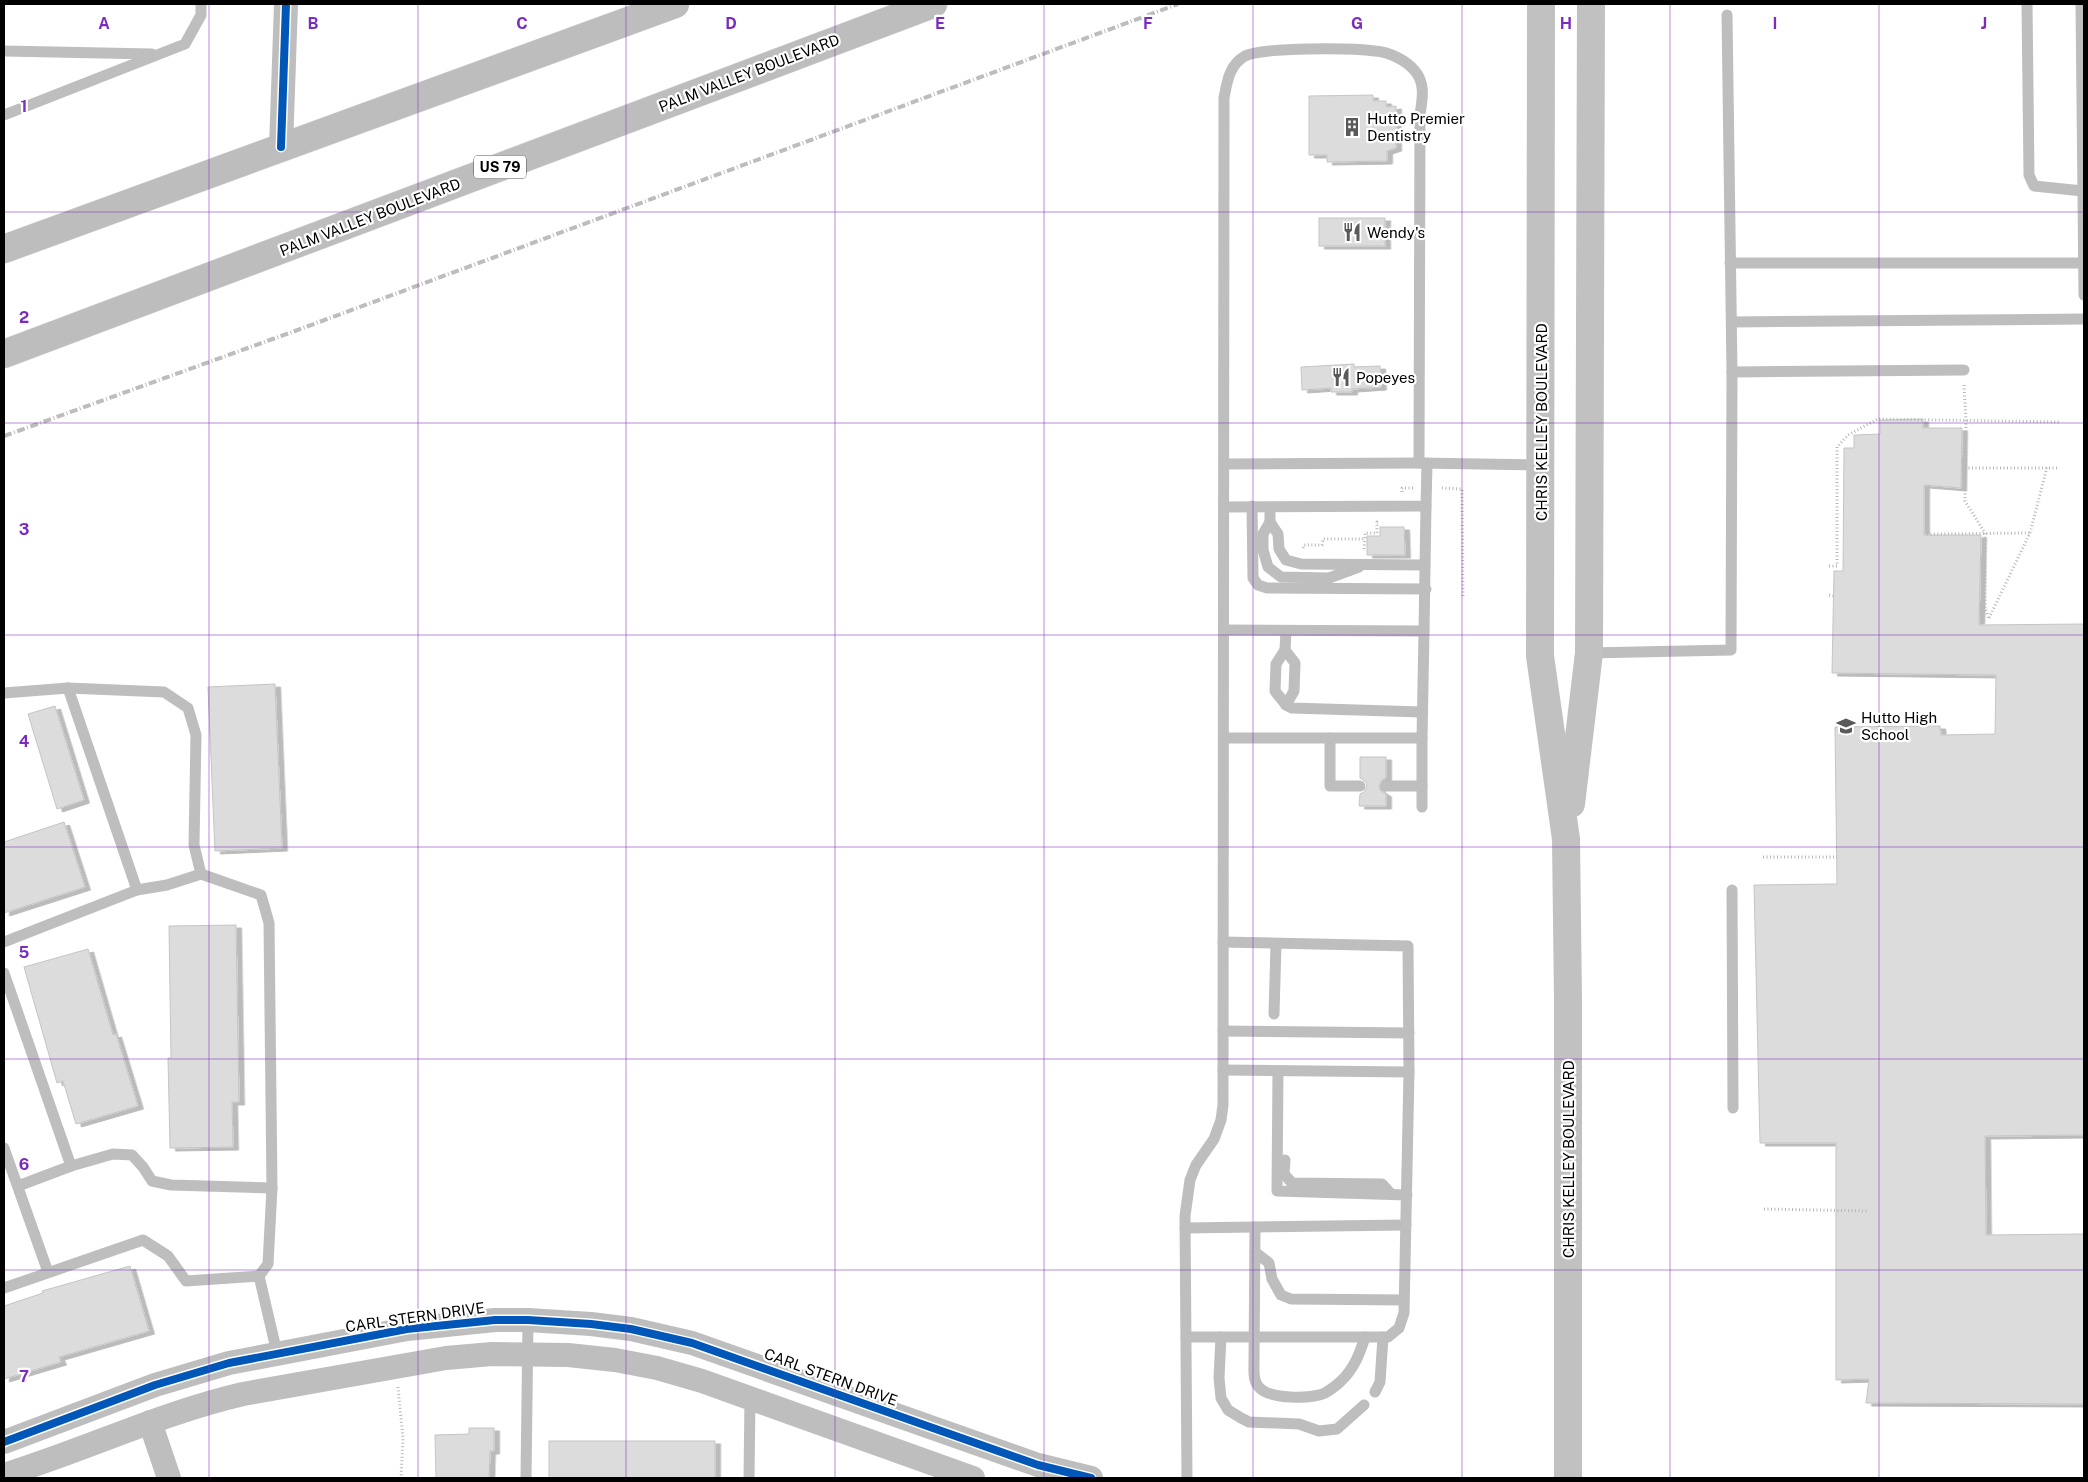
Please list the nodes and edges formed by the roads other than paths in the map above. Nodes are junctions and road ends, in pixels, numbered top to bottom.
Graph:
1 (201, 4) edge
2 (286, 4) edge
3 (675, 4) edge
4 (933, 4) edge
5 (1541, 4) edge
6 (1591, 4) edge
7 (2027, 4) edge
8 (2081, 4) edge
9 (1727, 15) dead end
10 (4, 51) edge
11 (158, 54) junction
12 (4, 115) edge
13 (281, 146) junction
14 (2083, 191) junction
15 (4, 248) edge
16 (1730, 262) junction
17 (2084, 263) edge
18 (2084, 295) edge
19 (2084, 319) edge
20 (1732, 322) junction
21 (4, 354) edge
22 (1964, 370) road end
23 (1732, 372) junction
24 (1423, 463) junction
25 (1224, 464) junction
26 (1542, 465) junction
27 (1252, 506) junction
28 (1270, 506) junction
29 (1426, 506) junction
30 (1224, 507) junction
31 (1270, 522) junction
32 (1366, 559) junction
33 (1425, 564) junction
34 (1426, 589) junction
35 (1224, 630) junction
36 (1286, 631) junction
37 (1424, 631) junction
38 (1285, 650) junction
39 (1589, 653) junction
40 (68, 688) junction
41 (4, 692) edge
42 (1286, 705) junction
43 (1422, 712) junction
44 (1224, 738) junction
45 (1330, 738) junction
46 (1422, 738) junction
47 (1360, 786) dead end
48 (1386, 786) dead end
49 (1422, 786) junction
50 (1422, 807) dead end
51 (1566, 839) junction
52 (201, 874) junction
53 (138, 890) junction
54 (1732, 890) dead end
55 (4, 942) edge
56 (1224, 942) junction
57 (1276, 944) junction
58 (4, 972) edge
59 (1274, 1014) dead end
60 (1223, 1030) junction
61 (1409, 1033) junction
62 (1223, 1070) junction
63 (1278, 1071) junction
64 (1409, 1072) junction
65 (1278, 1084) junction
66 (1733, 1108) dead end
67 (4, 1148) edge
68 (71, 1166) junction
69 (18, 1186) junction
70 (272, 1188) junction
71 (1392, 1194) junction
72 (1407, 1195) junction
73 (1406, 1225) junction
74 (1185, 1228) junction
75 (1256, 1228) junction
76 (1255, 1252) junction
77 (48, 1272) junction
78 (259, 1276) junction
79 (4, 1288) edge
80 (1404, 1300) junction
81 (528, 1320) junction
82 (1186, 1337) junction
83 (1221, 1337) junction
84 (1255, 1337) junction
85 (1365, 1337) junction
86 (1384, 1337) junction
87 (277, 1353) junction
88 (528, 1354) junction
89 (1375, 1392) dead end
90 (750, 1398) junction
91 (1364, 1405) dead end
92 (150, 1422) junction
93 (4, 1442) edge
94 (4, 1475) edge
95 (169, 1478) edge
96 (526, 1478) edge
97 (749, 1478) edge
98 (972, 1478) edge
99 (1091, 1478) edge
100 (1187, 1478) edge
101 (1568, 1478) edge

1 - 11 lane
2 - 13 street
3 - 13 highway
4 - 21 highway, PALM VALLEY BOULEVARD / US 79
5 - 26 main road, CHRIS KELLEY BOULEVARD
6 - 39 main road, CHRIS KELLEY BOULEVARD
7 - 14 lane
8 - 14 lane
9 - 16 lane
10 - 11 lane
11 - 12 lane
13 - 15 highway
14 - 17 lane
16 - 17 lane
16 - 20 lane
17 - 18 lane
19 - 20 lane
20 - 23 lane
22 - 23 lane
23 - 39 lane
24 - 25 lane
24 - 25 lane
24 - 26 lane
24 - 29 lane
25 - 30 lane
26 - 51 main road, CHRIS KELLEY BOULEVARD
27 - 28 lane
27 - 30 lane
27 - 34 lane
28 - 29 lane
28 - 31 lane
29 - 33 lane
30 - 35 lane
31 - 32 lane
31 - 32 lane
32 - 33 lane
33 - 34 lane
34 - 37 lane
35 - 36 lane
35 - 44 lane
36 - 37 lane
36 - 38 lane
37 - 43 lane
38 - 42 lane
38 - 42 lane
39 - 51 main road, CHRIS KELLEY BOULEVARD
40 - 41 lane
40 - 52 lane
40 - 53 lane
42 - 43 lane
43 - 46 lane
44 - 45 lane
44 - 56 lane
45 - 46 lane
45 - 47 lane
46 - 49 lane
48 - 49 lane
49 - 50 lane
51 - 101 main road, CHRIS KELLEY BOULEVARD
52 - 53 lane
52 - 70 lane
53 - 55 lane
54 - 66 lane
56 - 57 lane
56 - 60 lane
57 - 59 lane
57 - 61 lane
58 - 68 lane
60 - 61 lane
60 - 62 lane
61 - 64 lane
62 - 63 lane
62 - 74 lane
63 - 64 lane
63 - 65 lane
64 - 72 lane
65 - 71 lane
65 - 71 lane
67 - 69 lane
68 - 69 lane
68 - 70 lane
69 - 77 lane
70 - 78 lane
71 - 72 lane
72 - 73 lane
73 - 75 lane
73 - 80 lane
74 - 75 lane
74 - 82 lane
75 - 76 lane
76 - 80 lane
76 - 84 lane
77 - 78 lane
77 - 79 lane
78 - 87 lane
80 - 86 lane
81 - 87 street, CARL STERN DRIVE
81 - 88 lane
81 - 99 street, CARL STERN DRIVE
82 - 83 lane
82 - 100 lane
83 - 84 lane
83 - 91 lane
84 - 85 lane
84 - 85 lane
85 - 86 lane
86 - 89 lane
87 - 93 street, CARL STERN DRIVE
88 - 90 street
88 - 92 street
88 - 96 lane
90 - 97 lane
90 - 98 street
92 - 94 street
92 - 95 street

